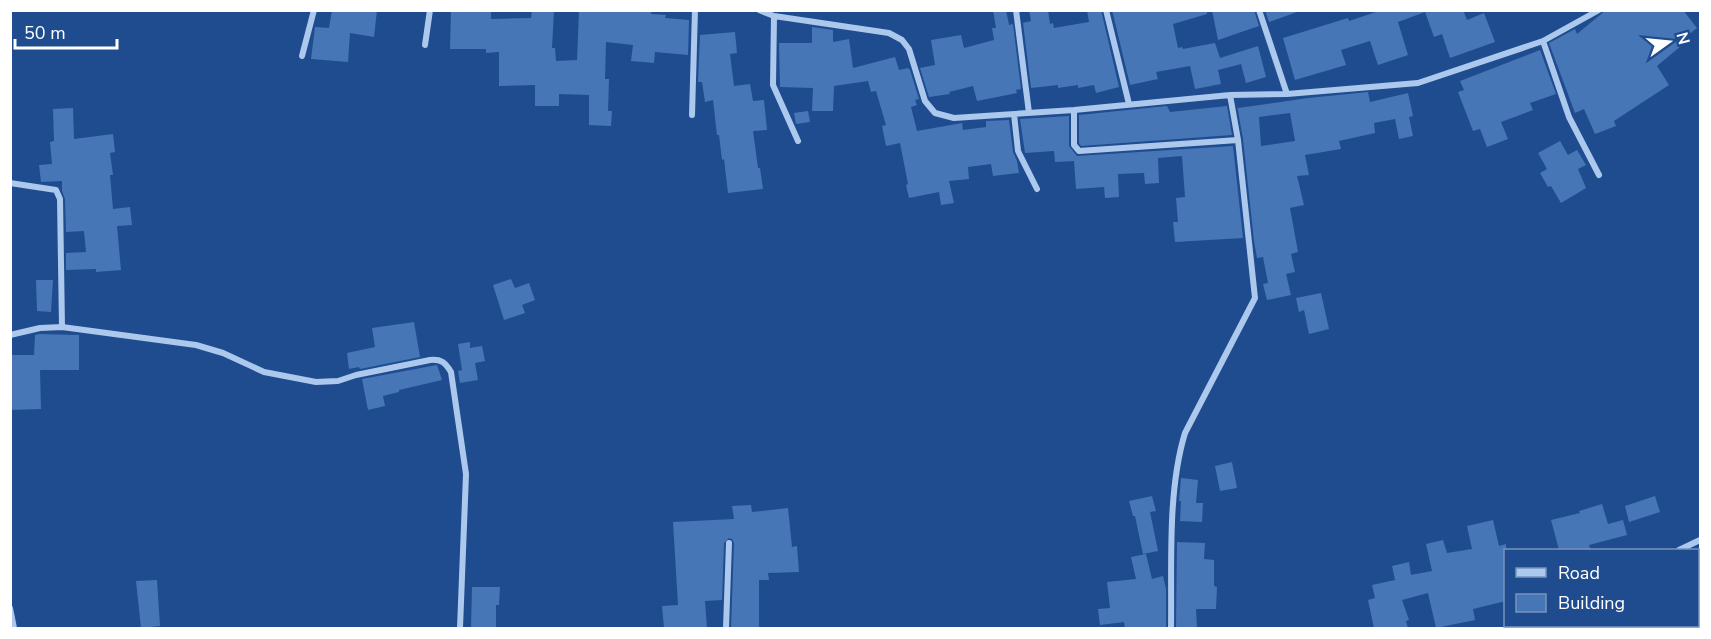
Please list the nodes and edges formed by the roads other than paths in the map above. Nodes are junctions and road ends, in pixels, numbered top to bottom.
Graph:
1 (314, 10) edge
2 (430, 10) edge
3 (695, 10) edge
4 (759, 10) edge
5 (1016, 10) edge
6 (1106, 10) edge
7 (1259, 10) edge
8 (1599, 10) edge
9 (774, 16) junction
10 (1543, 41) junction
11 (425, 45) dead end
12 (302, 56) dead end
13 (1287, 94) junction
14 (1230, 95) junction
15 (1129, 104) junction
16 (1074, 110) junction
17 (1029, 113) junction
18 (1014, 114) junction
19 (693, 115) dead end
20 (1238, 140) junction
21 (798, 141) dead end
22 (1599, 175) dead end
23 (10, 183) edge
24 (1037, 189) dead end
25 (62, 327) junction
26 (10, 335) edge
27 (1701, 540) edge
28 (729, 543) dead end
29 (1689, 548) edge
30 (10, 608) edge
31 (14, 628) edge
32 (460, 628) edge
33 (726, 628) edge
34 (1172, 628) edge

1 - 12 street
2 - 11 street
3 - 19 street
4 - 9 street
5 - 17 street
6 - 15 street
7 - 13 street
8 - 10 street
9 - 18 street
9 - 21 street
10 - 13 street
10 - 22 street
13 - 14 street
14 - 15 street
14 - 20 street
15 - 16 street
16 - 17 street
16 - 20 street
17 - 18 street
18 - 24 street
20 - 34 street
23 - 25 street
25 - 26 street
25 - 32 street
27 - 29 street
28 - 33 street
30 - 31 street

